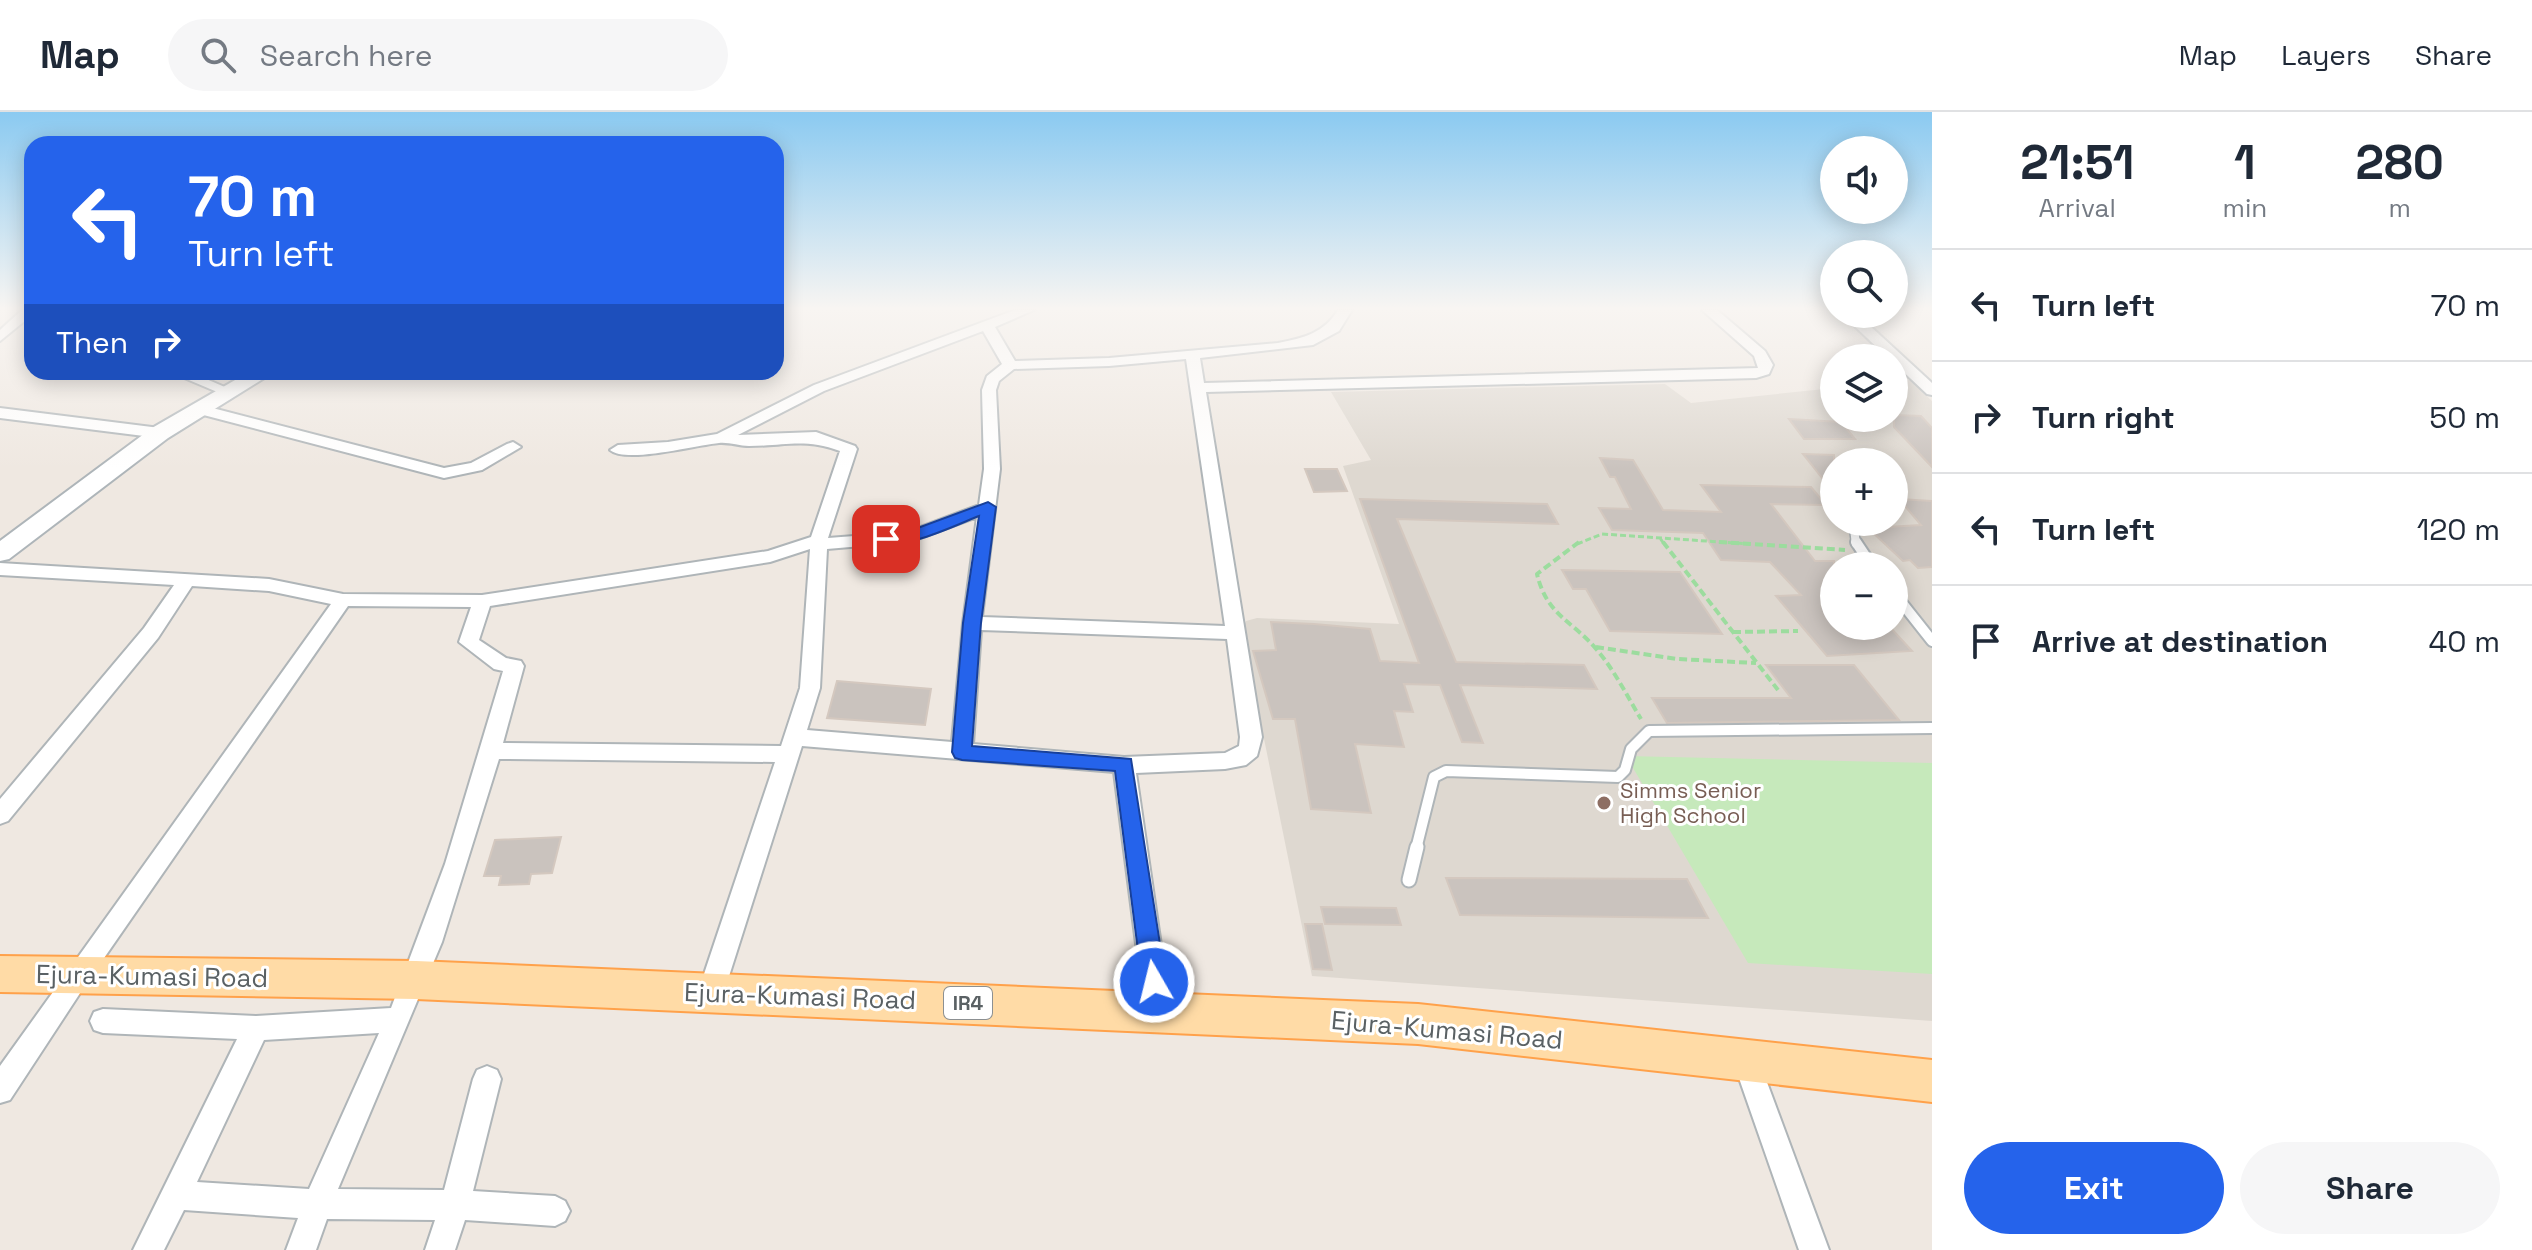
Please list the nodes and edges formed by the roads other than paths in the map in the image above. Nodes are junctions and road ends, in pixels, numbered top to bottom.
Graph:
1 (888, 363) edge
2 (1048, 363) edge
3 (1194, 363) edge
4 (1765, 363) edge
5 (1902, 363) edge
6 (1010, 365) joint
7 (198, 380) edge
8 (248, 380) edge
9 (1198, 388) junction
10 (227, 391) junction
11 (1932, 391) edge
12 (197, 409) junction
13 (0, 413) edge
14 (160, 433) junction
15 (721, 438) junction
16 (513, 447) dead end
17 (618, 450) dead end
18 (988, 507) junction
19 (819, 542) junction
20 (0, 553) edge
21 (0, 569) edge
22 (187, 580) junction
23 (343, 600) junction
24 (482, 601) junction
25 (1908, 611) edge
26 (972, 623) junction
27 (1234, 633) junction
28 (1932, 641) edge
29 (1932, 728) edge
30 (791, 745) junction
31 (491, 751) junction
32 (962, 752) junction
33 (1124, 765) junction
34 (0, 815) edge
35 (1409, 880) dead end
36 (0, 974) edge
37 (77, 976) junction
38 (416, 980) junction
39 (711, 992) junction
40 (1158, 1014) junction
41 (399, 1020) junction
42 (103, 1021) dead end
43 (256, 1028) junction
44 (1745, 1058) junction
45 (487, 1079) dead end
46 (1932, 1081) edge
47 (0, 1090) edge
48 (176, 1195) junction
49 (316, 1204) junction
50 (455, 1205) junction
51 (555, 1211) dead end
52 (148, 1250) edge
53 (301, 1250) edge
54 (440, 1250) edge
55 (1814, 1250) edge

1 - 15 street
2 - 6 street
3 - 9 street
4 - 9 street
5 - 11 street
6 - 18 street
7 - 10 street
8 - 10 street
9 - 27 street
10 - 12 street
12 - 14 street
12 - 16 street
13 - 14 street
14 - 20 street
15 - 17 street
15 - 19 street
18 - 19 street
18 - 26 street
19 - 24 street
19 - 30 street
21 - 22 street
22 - 23 street
22 - 34 street
23 - 24 street
23 - 37 street
24 - 31 street
25 - 28 lane
26 - 27 street
26 - 32 street
27 - 33 street
29 - 35 lane
30 - 31 street
30 - 32 street
30 - 39 street
31 - 38 street
32 - 33 street
33 - 40 street
36 - 37 main road, Ejura-Kumasi Road / IR4
37 - 38 main road, Ejura-Kumasi Road / IR4
37 - 47 street
38 - 39 main road, Ejura-Kumasi Road / IR4
38 - 41 street
39 - 40 main road, Ejura-Kumasi Road / IR4
40 - 44 main road, Ejura-Kumasi Road / IR4
41 - 43 street
41 - 49 street
42 - 43 street
43 - 48 street
44 - 46 main road, Ejura-Kumasi Road / IR4
44 - 55 street
45 - 50 street
48 - 49 street
48 - 52 street
49 - 50 street
49 - 53 street
50 - 51 street
50 - 54 street

